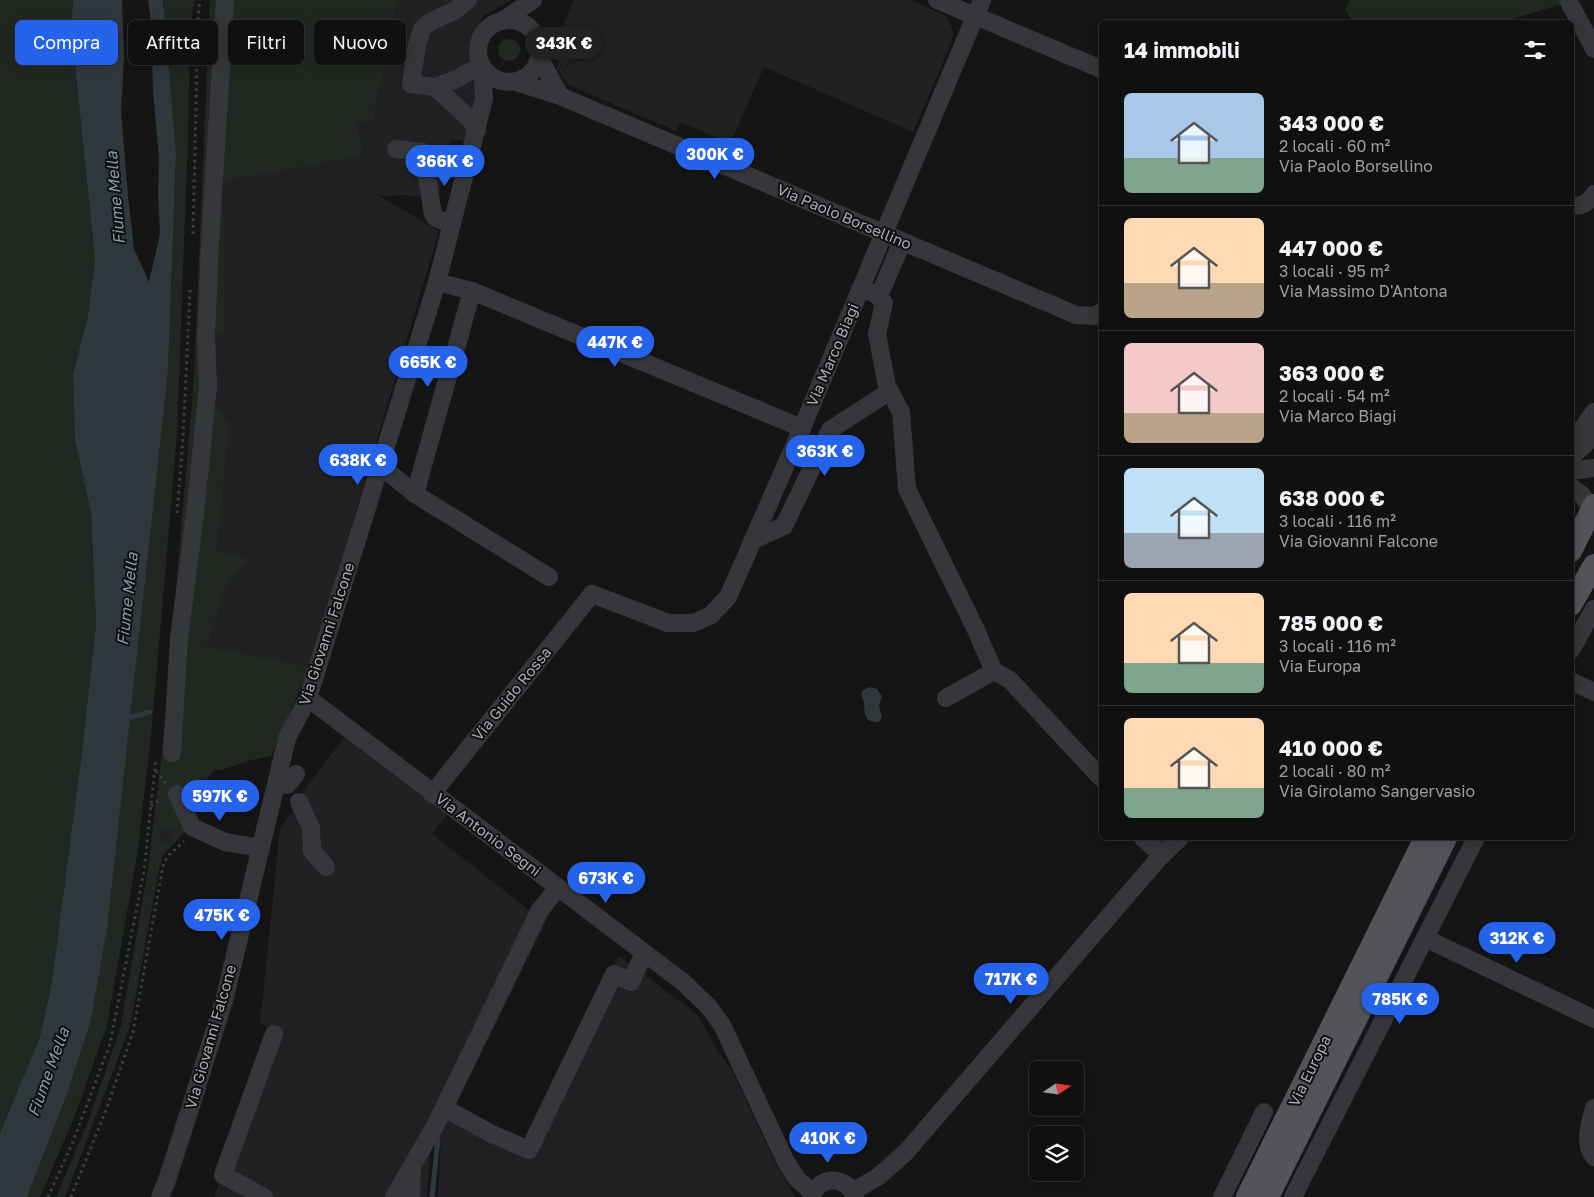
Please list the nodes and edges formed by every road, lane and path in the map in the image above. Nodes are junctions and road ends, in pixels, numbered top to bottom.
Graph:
1 (200, 0) edge
2 (225, 0) edge
3 (468, 0) edge
4 (533, 0) edge
5 (937, 0) edge
6 (1568, 0) edge
7 (979, 8) edge
8 (502, 21) junction
9 (534, 33) junction
10 (1594, 49) edge
11 (539, 57) junction
12 (482, 66) junction
13 (1099, 68) edge
14 (511, 82) junction
15 (435, 87) junction
16 (560, 96) junction
17 (484, 99) junction
18 (477, 130) junction
19 (396, 149) dead end
20 (1594, 194) edge
21 (1574, 205) edge
22 (452, 226) junction
23 (884, 234) junction
24 (192, 239) dead end
25 (902, 242) junction
26 (437, 282) junction
27 (190, 288) dead end
28 (860, 289) junction
29 (472, 291) junction
30 (879, 296) junction
31 (1099, 313) edge
32 (890, 391) junction
33 (1594, 412) edge
34 (802, 428) junction
35 (1594, 436) edge
36 (1574, 440) edge
37 (1574, 454) edge
38 (381, 466) junction
39 (1594, 468) edge
40 (1574, 471) edge
41 (1574, 489) edge
42 (415, 494) junction
43 (1593, 507) edge
44 (177, 516) dead end
45 (753, 540) junction
46 (1574, 545) edge
47 (1594, 564) edge
48 (548, 577) dead end
49 (592, 594) joint
50 (1574, 600) edge
51 (1594, 609) edge
52 (1574, 645) edge
53 (994, 672) junction
54 (1574, 682) edge
55 (1594, 692) edge
56 (308, 698) junction
57 (946, 698) dead end
58 (164, 752) joint
59 (1099, 776) edge
60 (177, 794) dead end
61 (432, 794) junction
62 (299, 802) dead end
63 (192, 827) junction
64 (1145, 840) edge
65 (1178, 840) edge
66 (1424, 840) edge
67 (1445, 840) edge
68 (1475, 840) edge
69 (261, 848) junction
70 (1162, 854) junction
71 (326, 867) dead end
72 (558, 888) junction
73 (1425, 938) junction
74 (644, 953) junction
75 (1378, 975) junction
76 (1401, 986) junction
77 (1594, 1019) edge
78 (274, 1034) dead end
79 (444, 1108) junction
80 (1594, 1108) edge
81 (1264, 1112) dead end
82 (1244, 1153) junction
83 (1594, 1157) edge
84 (412, 1165) junction
85 (1264, 1165) junction
86 (854, 1194) edge
87 (813, 1195) edge
88 (48, 1197) edge
89 (71, 1197) edge
90 (160, 1197) edge
91 (264, 1197) edge
92 (394, 1197) edge
93 (411, 1197) edge
94 (1222, 1197) edge
95 (1248, 1197) edge
96 (1268, 1197) edge
97 (1294, 1197) edge

1 - 24 path
2 - 58 street
3 - 15 street
4 - 8 street, Via Giovanni Falcone
4 - 9 street, Via Giovanni Falcone
5 - 7 street
6 - 10 street
7 - 13 street
7 - 23 street, Via Marco Biagi
8 - 9 street
8 - 12 street, Via Giovanni Falcone
9 - 11 street, Via Giovanni Falcone
11 - 14 street
11 - 16 street
12 - 14 street
12 - 15 street
12 - 17 street, Via Giovanni Falcone
14 - 16 street, Via Paolo Borsellino
14 - 17 street
15 - 18 street
16 - 23 street, Via Paolo Borsellino
17 - 18 street, Via Giovanni Falcone
18 - 22 street, Via Giovanni Falcone
19 - 22 street
20 - 21 street
22 - 26 street, Via Giovanni Falcone
23 - 25 street, Via Paolo Borsellino
23 - 28 street, Via Marco Biagi
25 - 30 street
25 - 31 street, Via Paolo Borsellino
26 - 29 street
26 - 38 street, Via Giovanni Falcone
27 - 44 path
28 - 30 street
28 - 34 street, Via Marco Biagi
29 - 34 street
29 - 42 street
30 - 32 street
32 - 45 street
32 - 53 street
33 - 36 street
34 - 45 street, Via Marco Biagi
35 - 37 street
38 - 42 street
38 - 56 street, Via Giovanni Falcone
39 - 40 street
41 - 43 street
42 - 48 street
43 - 46 main road
45 - 49 street, Via Marco Biagi
47 - 50 main road
49 - 61 street, Via Guido Rossa
51 - 52 street
53 - 57 street
53 - 59 street
54 - 55 street
56 - 61 street, Via Antonio Segni
56 - 69 street, Via Giovanni Falcone
58 - 88 path
60 - 63 street
61 - 72 street, Via Antonio Segni
62 - 71 street
63 - 69 street
63 - 89 path
64 - 70 street
65 - 70 street
66 - 85 main road, Via Europa
67 - 75 main road, Via Europa
68 - 73 street
69 - 90 street, Via Giovanni Falcone
70 - 86 street
72 - 74 street, Via Antonio Segni
72 - 79 street
73 - 76 street
73 - 77 street
74 - 79 street
74 - 87 street, Via Antonio Segni
75 - 76 street
75 - 96 main road, Via Europa
76 - 97 street
78 - 91 street
79 - 84 street
80 - 83 street
81 - 82 street
82 - 85 street
82 - 94 street
84 - 92 street
84 - 93 street
85 - 95 main road, Via Europa
86 - 87 street

